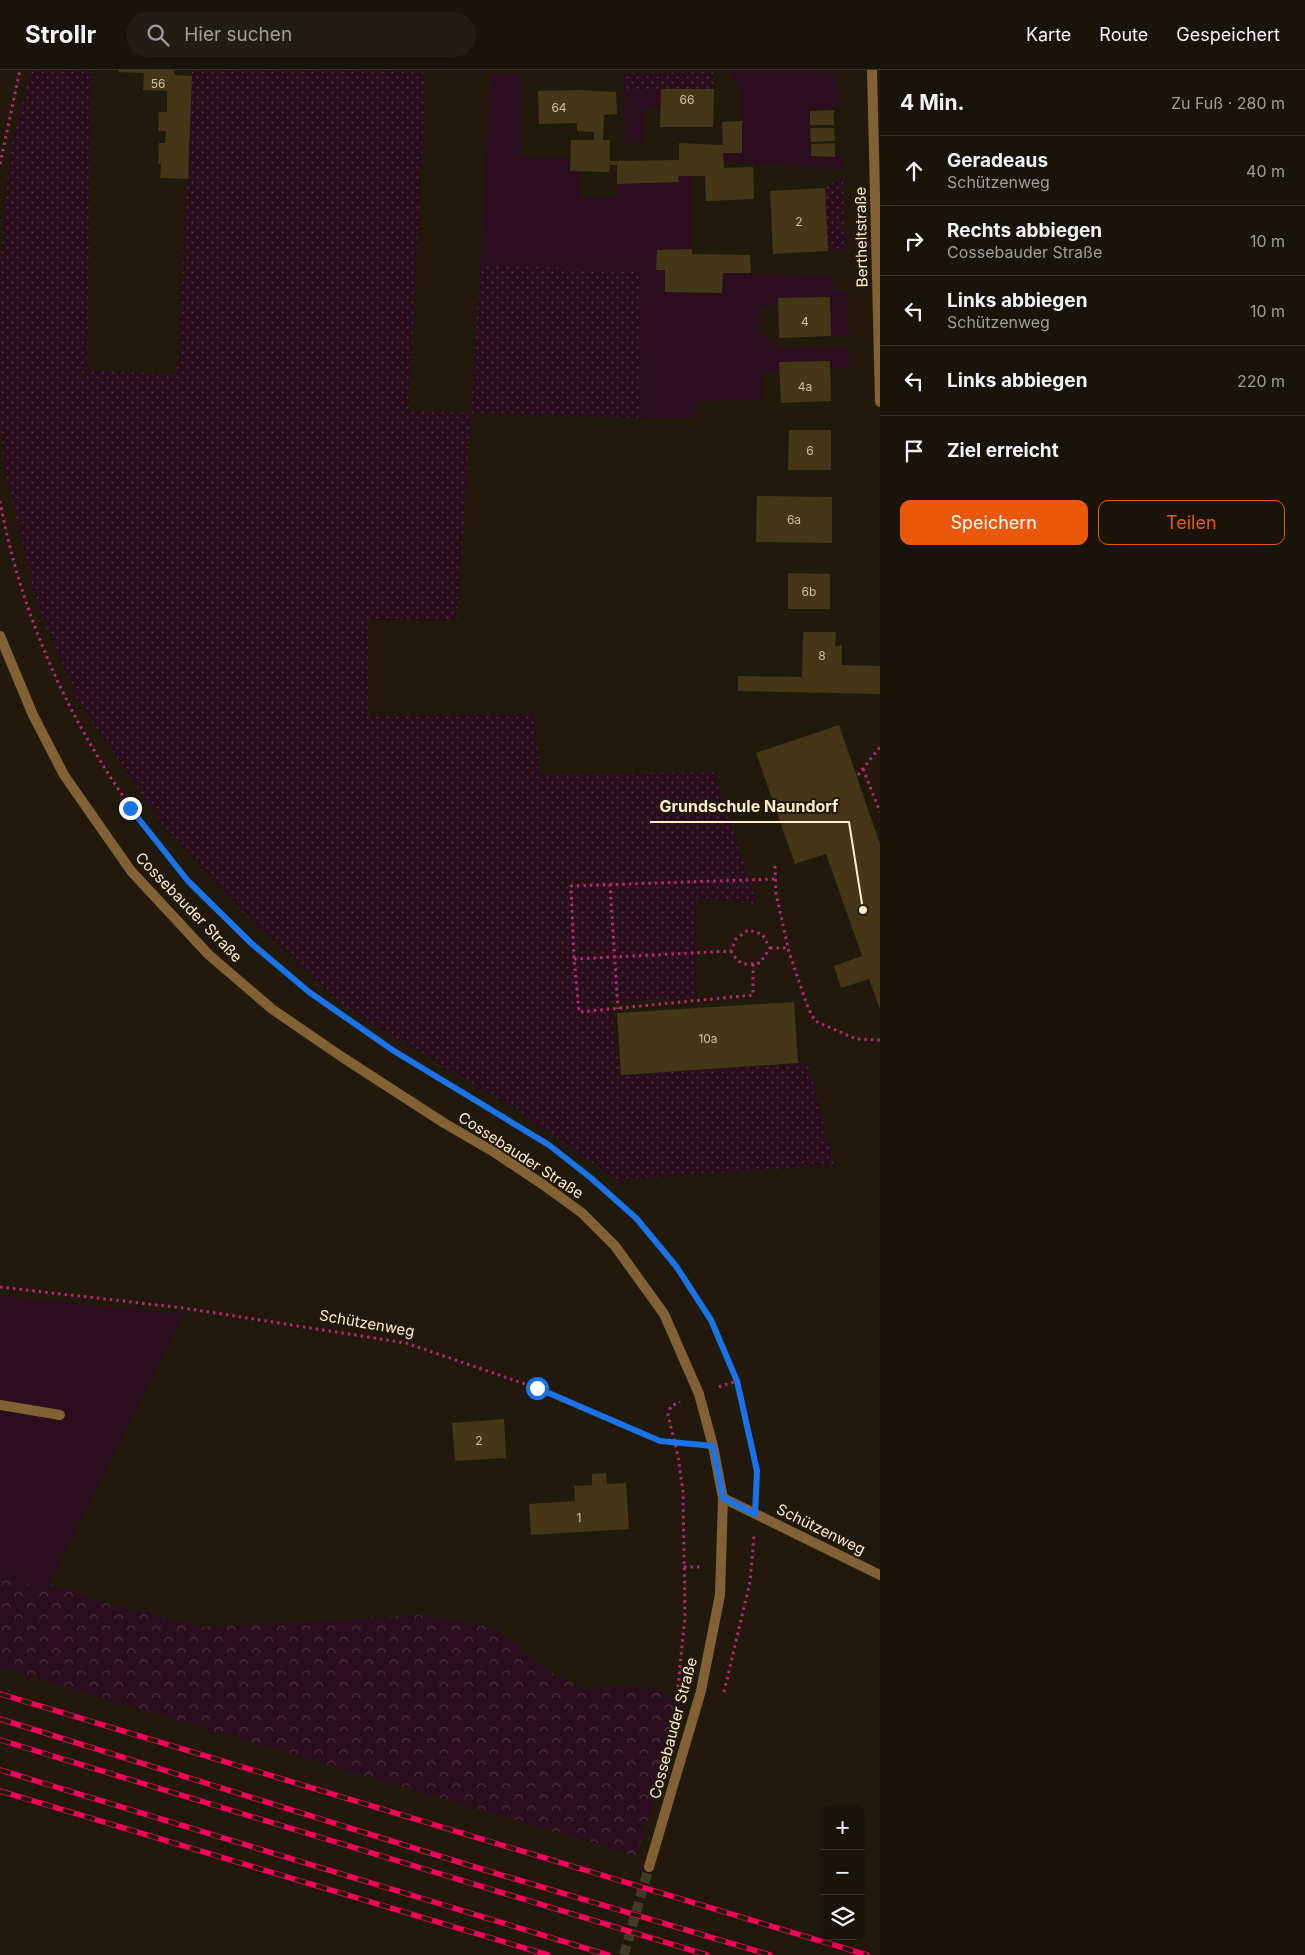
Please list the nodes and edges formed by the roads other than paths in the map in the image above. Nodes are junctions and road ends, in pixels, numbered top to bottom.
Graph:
1 (872, 70) edge
2 (880, 402) edge
3 (0, 636) edge
4 (0, 1404) edge
5 (60, 1415) dead end
6 (723, 1498) junction
7 (880, 1575) edge
8 (649, 1867) tunnel mouth

1 - 2 street, Bertheltstraße
3 - 6 street, Cossebauder Straße
4 - 5 street
6 - 7 street, Schützenweg
6 - 8 street, Cossebauder Straße

